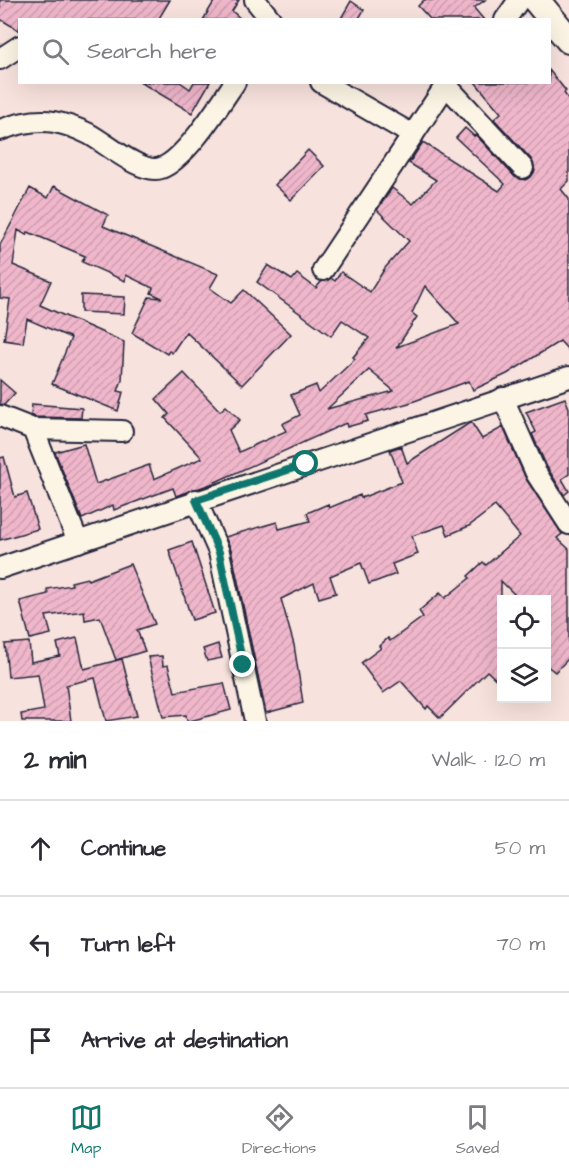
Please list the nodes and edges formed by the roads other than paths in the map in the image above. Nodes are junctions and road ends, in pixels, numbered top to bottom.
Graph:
1 (255, 0) edge
2 (519, 0) edge
3 (536, 0) edge
4 (269, 18) edge
5 (506, 18) edge
6 (551, 18) edge
7 (551, 18) edge
8 (569, 40) edge
9 (18, 47) edge
10 (0, 59) edge
11 (234, 84) edge
12 (324, 84) edge
13 (447, 84) edge
14 (0, 130) edge
15 (413, 135) junction
16 (523, 168) dead end
17 (323, 270) dead end
18 (569, 377) edge
19 (503, 398) junction
20 (0, 416) edge
21 (33, 429) junction
22 (122, 431) dead end
23 (196, 500) junction
24 (569, 524) edge
25 (78, 542) junction
26 (0, 568) edge
27 (253, 713) edge

1 - 4 street
2 - 5 street
3 - 7 main road
6 - 8 main road
9 - 10 street
11 - 14 street
12 - 15 street
13 - 15 street
13 - 16 street
15 - 17 street
18 - 19 street
19 - 23 street
19 - 24 street
20 - 21 street
21 - 22 street
21 - 25 street
23 - 25 street
23 - 27 street
25 - 26 street

